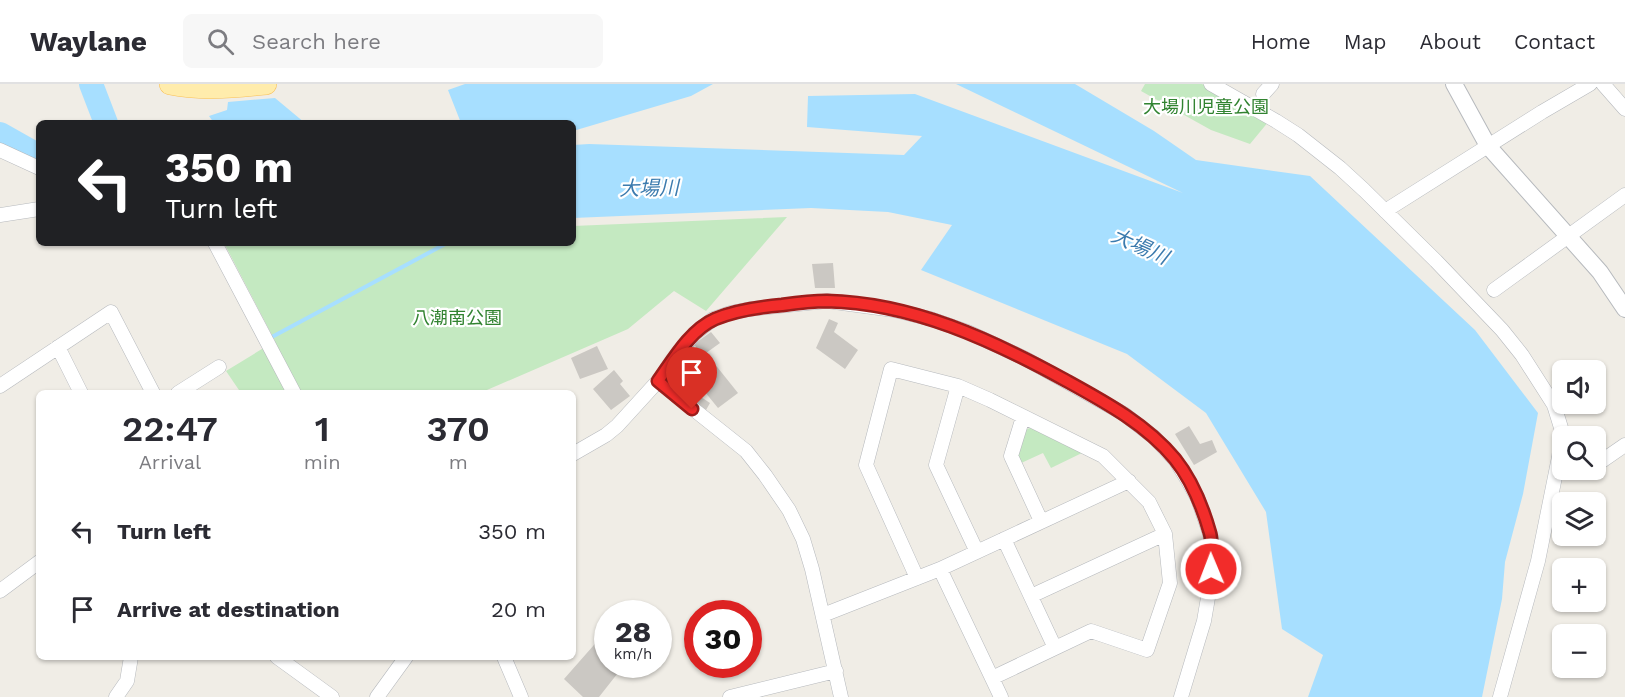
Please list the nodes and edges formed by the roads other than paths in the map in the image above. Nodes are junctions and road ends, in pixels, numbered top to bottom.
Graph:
1 (170, 84) edge
2 (266, 84) edge
3 (1211, 84) edge
4 (1454, 84) edge
5 (1590, 84) edge
6 (1603, 84) edge
7 (1625, 109) edge
8 (1488, 146) junction
9 (0, 150) edge
10 (36, 167) edge
11 (1625, 195) edge
12 (36, 209) edge
13 (1385, 211) junction
14 (0, 215) edge
15 (1569, 236) junction
16 (217, 246) edge
17 (1494, 290) dead end
18 (1625, 309) edge
19 (58, 348) junction
20 (219, 367) dead end
21 (658, 381) junction
22 (0, 386) edge
23 (958, 386) junction
24 (79, 390) edge
25 (151, 390) edge
26 (183, 390) edge
27 (292, 390) edge
28 (1023, 417) junction
29 (1561, 426) edge
30 (1625, 445) edge
31 (576, 452) edge
32 (1606, 458) edge
33 (1555, 480) edge
34 (1129, 481) junction
35 (1041, 521) junction
36 (1165, 534) junction
37 (1004, 539) junction
38 (976, 552) junction
39 (36, 564) edge
40 (940, 569) junction
41 (917, 578) junction
42 (0, 591) edge
43 (1031, 596) junction
44 (823, 615) junction
45 (1055, 648) junction
46 (130, 660) edge
47 (281, 660) edge
48 (404, 660) edge
49 (505, 660) edge
50 (836, 671) junction
51 (1507, 671) junction
52 (992, 678) junction
53 (123, 695) edge
54 (332, 697) edge
55 (377, 697) edge
56 (521, 697) edge
57 (730, 697) edge
58 (841, 697) edge
59 (1001, 697) edge
60 (1180, 697) edge
61 (1500, 697) edge
62 (1510, 697) edge

1 - 2 main road
3 - 13 street
4 - 8 street
5 - 8 street
6 - 7 street
8 - 13 street
8 - 15 street
9 - 10 street
11 - 15 street
12 - 14 street
13 - 29 street
15 - 17 street
15 - 18 street
16 - 27 street
19 - 22 street
19 - 24 street
19 - 25 street
20 - 26 street
21 - 31 street
21 - 44 street
21 - 60 street
23 - 28 street
23 - 38 street
23 - 41 street
28 - 34 street
28 - 35 street
30 - 32 street
33 - 51 street
34 - 35 street
34 - 36 street
35 - 37 street
36 - 43 street
36 - 45 street
37 - 38 street
37 - 43 street
38 - 40 street
39 - 42 street
40 - 41 street
40 - 52 street
41 - 44 street
43 - 45 street
44 - 50 street
45 - 52 street
46 - 53 street
47 - 54 street
48 - 55 street
49 - 56 street
50 - 57 street
50 - 58 street
51 - 61 street
51 - 62 street
52 - 59 street

